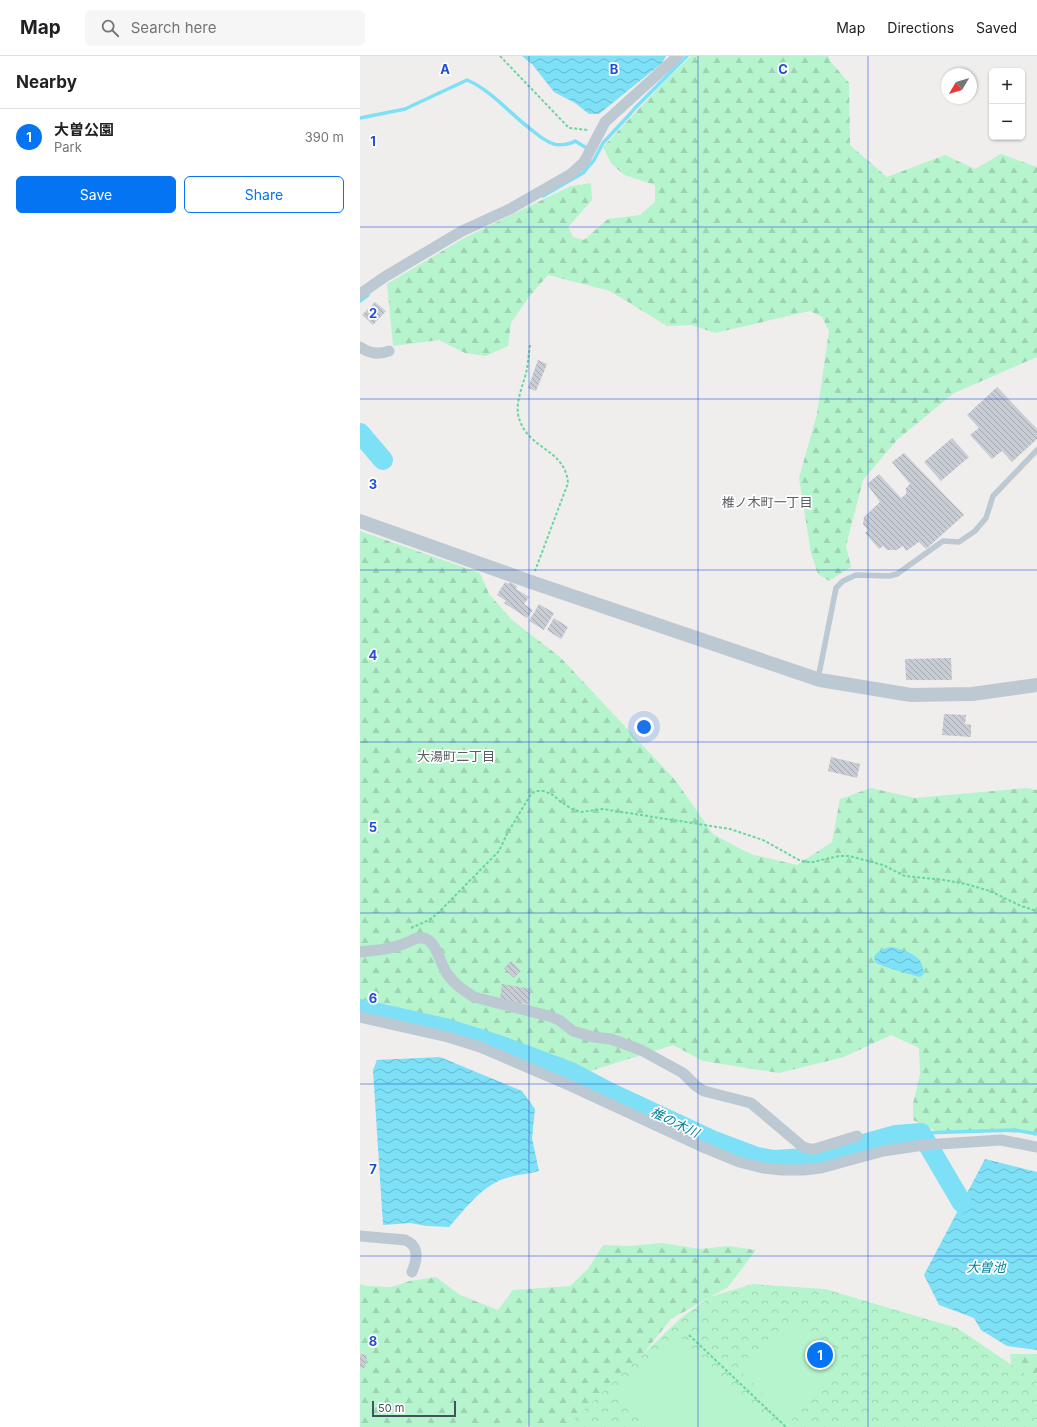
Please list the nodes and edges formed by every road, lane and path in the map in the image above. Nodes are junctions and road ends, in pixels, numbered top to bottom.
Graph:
1 (500, 56) edge
2 (678, 56) edge
3 (605, 122) junction
4 (360, 294) edge
5 (530, 345) dead end
6 (360, 347) edge
7 (389, 351) dead end
8 (1037, 450) edge
9 (360, 521) edge
10 (531, 582) junction
11 (818, 680) junction
12 (1037, 685) edge
13 (1037, 911) edge
14 (403, 944) junction
15 (360, 952) edge
16 (360, 1017) edge
17 (857, 1136) dead end
18 (1037, 1146) edge
19 (360, 1236) edge
20 (412, 1272) dead end
21 (689, 1335) dead end
22 (786, 1427) edge

1 - 3 path
2 - 3 street
3 - 4 street
5 - 10 path
6 - 7 street
8 - 11 lane
9 - 10 street
10 - 11 street
11 - 12 street
13 - 14 path
14 - 15 street
14 - 17 street
16 - 18 street
19 - 20 street
21 - 22 path

